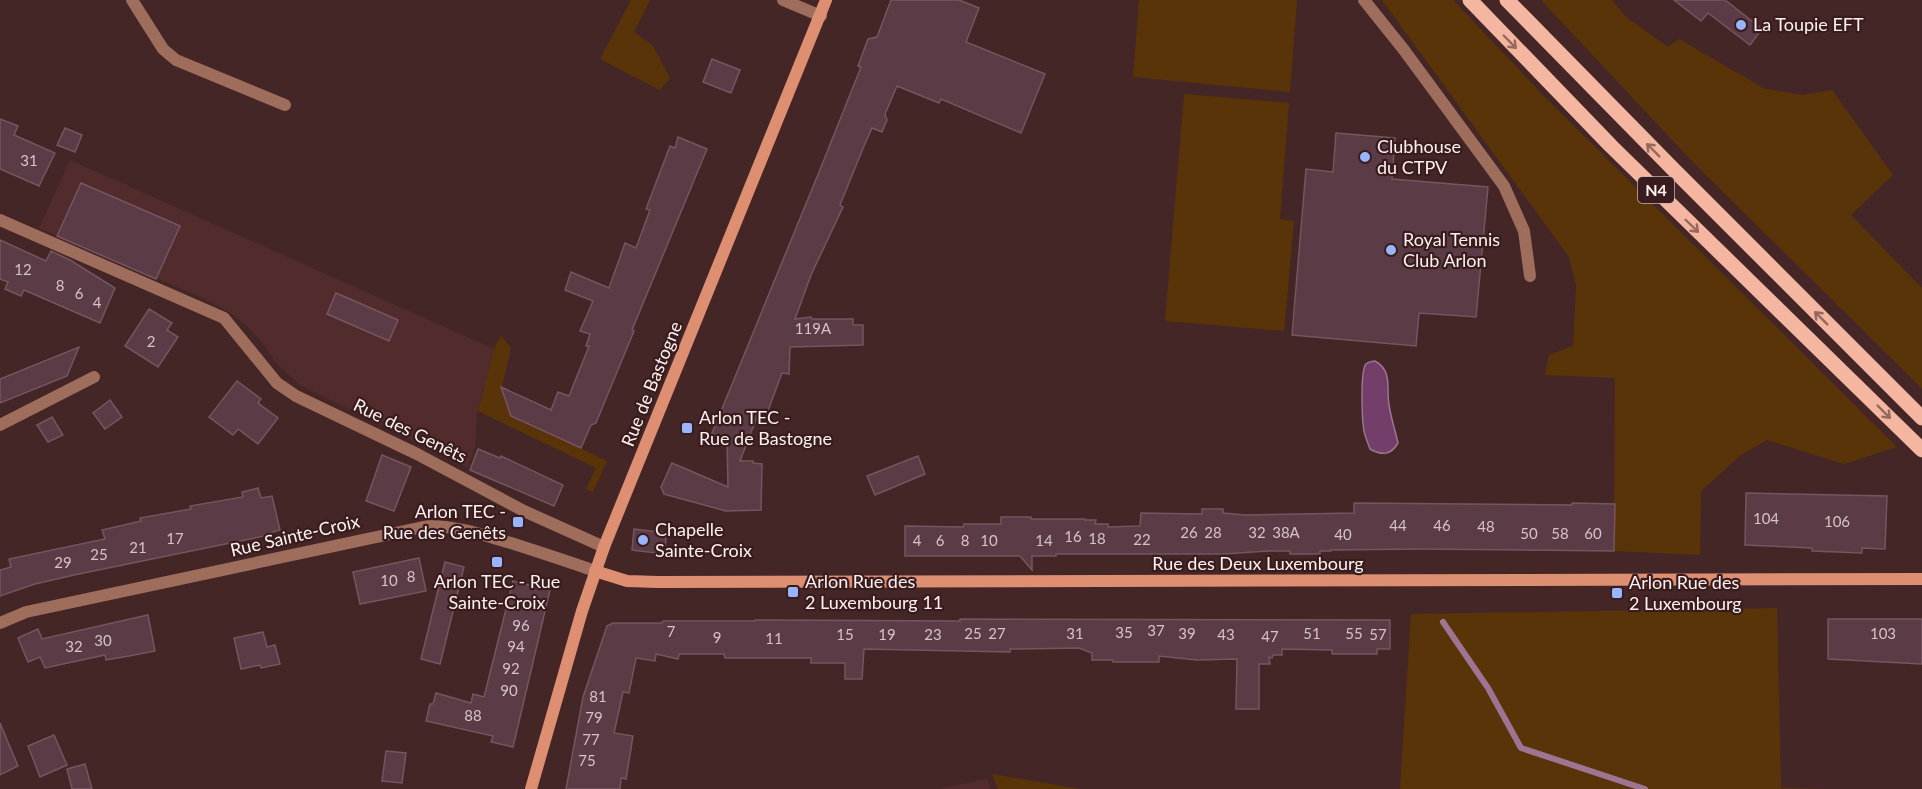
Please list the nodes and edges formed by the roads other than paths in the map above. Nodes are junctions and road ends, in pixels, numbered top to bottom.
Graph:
1 (132, 0) edge
2 (783, 0) edge
3 (826, 0) edge
4 (1364, 0) edge
5 (1470, 0) edge
6 (1507, 0) edge
7 (821, 16) junction
8 (285, 105) dead end
9 (0, 220) edge
10 (1530, 276) dead end
11 (94, 377) dead end
12 (1922, 418) edge
13 (0, 425) edge
14 (1922, 450) edge
15 (604, 547) junction
16 (595, 571) junction
17 (1922, 579) edge
18 (0, 623) edge
19 (531, 789) edge

1 - 8 street
2 - 7 street
3 - 7 street, Rue de Bastogne
4 - 10 street
5 -> 14 main road, N4
12 -> 6 main road, N4
7 - 15 street, Rue de Bastogne
9 - 15 street, Rue des Genêts
11 - 13 street
15 - 16 street, Rue de Bastogne
16 - 17 street, Rue des Deux Luxembourg
16 - 18 street, Rue Sainte-Croix
16 - 19 street, Rue de Bastogne

